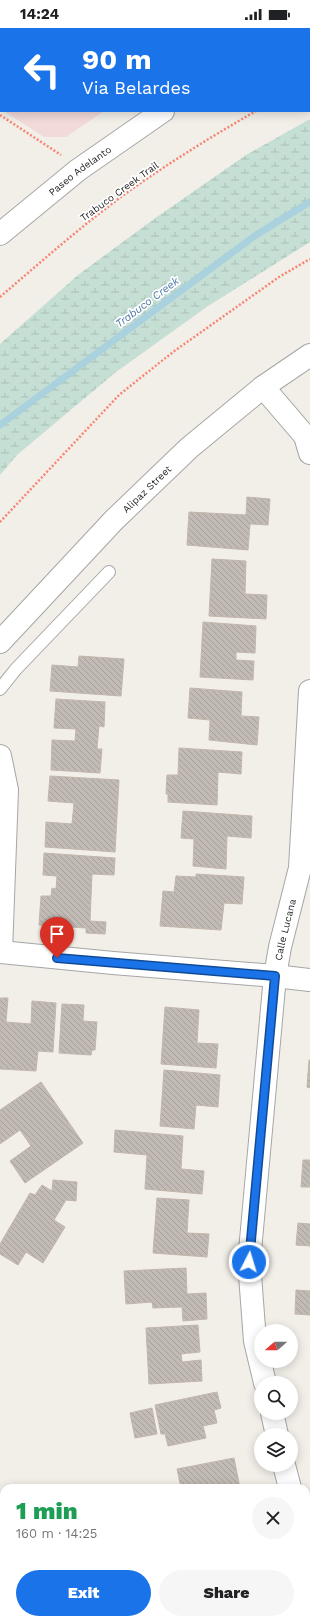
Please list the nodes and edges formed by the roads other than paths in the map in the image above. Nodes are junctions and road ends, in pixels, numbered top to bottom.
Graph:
1 (162, 112) edge
2 (0, 234) edge
3 (310, 355) edge
4 (263, 387) junction
5 (310, 453) edge
6 (109, 572) dead end
7 (0, 642) edge
8 (0, 689) edge
9 (310, 691) edge
10 (0, 756) edge
11 (0, 952) edge
12 (275, 976) junction
13 (310, 980) edge
14 (263, 1376) edge
15 (286, 1472) edge
16 (289, 1484) edge

1 - 2 street, Paseo Adelanto
3 - 4 street, Alipaz Street
4 - 5 street
4 - 7 street, Alipaz Street
6 - 8 lane
9 - 12 street, Calle Lucana
10 - 11 street
11 - 12 street
12 - 13 street
12 - 14 street, Calle Lucana
15 - 16 street

